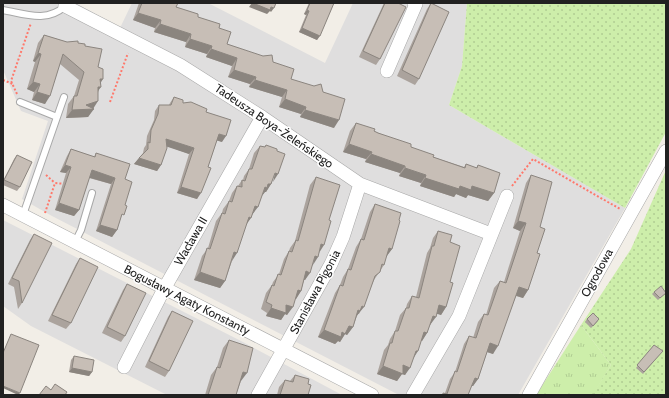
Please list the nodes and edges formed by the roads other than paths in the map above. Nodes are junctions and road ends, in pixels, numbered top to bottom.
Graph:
1 (414, 3) edge
2 (66, 5) edge
3 (3, 10) edge
4 (387, 71) dead end
5 (64, 97) dead end
6 (20, 102) road end
7 (57, 116) junction
8 (262, 117) junction
9 (666, 151) edge
10 (360, 184) junction
11 (92, 192) dead end
12 (507, 196) road end
13 (3, 205) edge
14 (23, 215) junction
15 (491, 234) junction
16 (75, 242) junction
17 (164, 288) junction
18 (284, 349) junction
19 (124, 367) dead end
20 (258, 395) edge
21 (372, 395) edge
22 (413, 395) edge
23 (529, 395) edge

1 - 4 street
2 - 3 lane
2 - 8 street, Tadeusza Boya-Żeleńskiego
5 - 7 lane
6 - 7 lane
7 - 14 lane
8 - 10 street, Tadeusza Boya-Żeleńskiego
8 - 17 street, Wacława II
9 - 23 street, Ogrodowa
10 - 15 street, Tadeusza Boya-Żeleńskiego
10 - 18 street, Stanisława Pigonia
11 - 16 lane
12 - 15 street
13 - 14 street, Bogusławy Agaty Konstanty
14 - 16 street, Bogusławy Agaty Konstanty
15 - 22 street
16 - 17 street, Bogusławy Agaty Konstanty
17 - 18 street, Bogusławy Agaty Konstanty
17 - 19 street, Wacława II
18 - 20 street, Stanisława Pigonia
18 - 21 street, Bogusławy Agaty Konstanty

